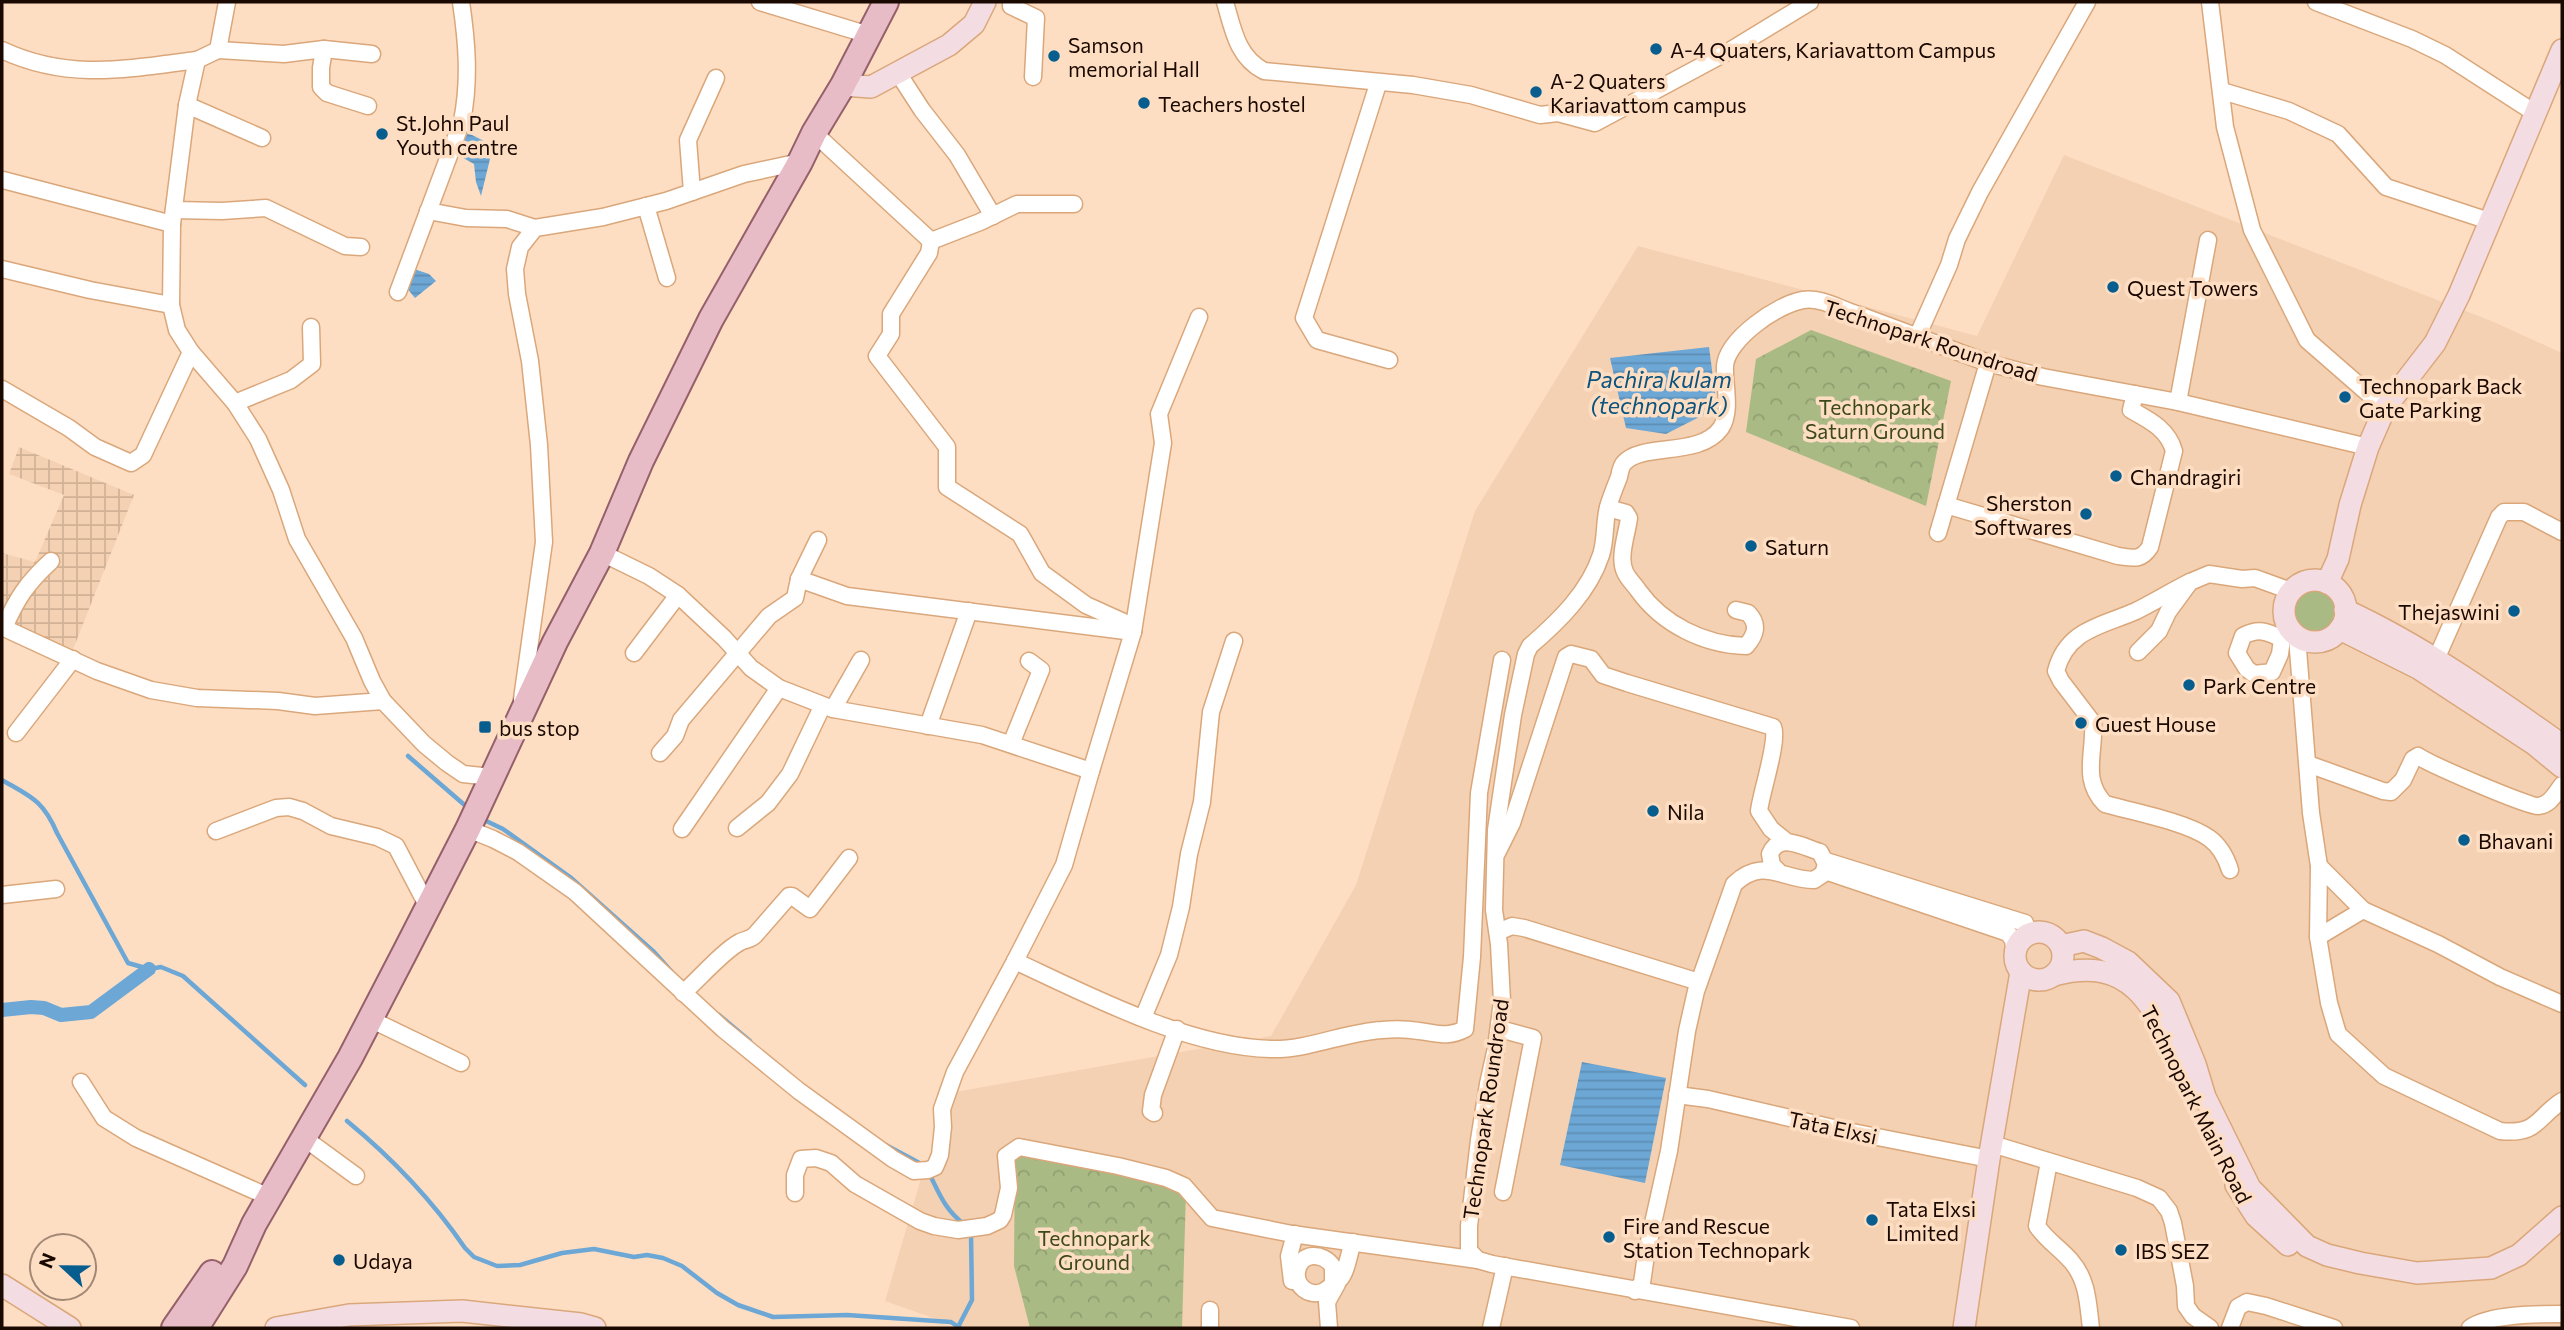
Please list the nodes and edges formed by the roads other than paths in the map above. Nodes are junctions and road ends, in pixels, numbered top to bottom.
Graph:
1 (227, 2) edge
2 (461, 2) edge
3 (760, 2) edge
4 (886, 2) edge
5 (985, 2) edge
6 (1011, 2) edge
7 (1225, 2) edge
8 (1810, 2) edge
9 (2087, 2) edge
10 (2210, 2) edge
11 (2316, 2) edge
12 (869, 34) junction
13 (324, 49) junction
14 (2, 50) edge
15 (218, 50) junction
16 (2562, 50) edge
17 (372, 54) dead end
18 (197, 60) junction
19 (898, 73) junction
20 (1033, 77) dead end
21 (716, 78) dead end
22 (1378, 84) junction
23 (843, 85) junction
24 (2222, 91) junction
25 (187, 105) junction
26 (368, 106) dead end
27 (2535, 113) junction
28 (814, 133) junction
29 (262, 138) dead end
30 (800, 162) junction
31 (3, 180) edge
32 (692, 192) junction
33 (1074, 204) dead end
34 (646, 206) junction
35 (428, 211) junction
36 (993, 216) junction
37 (173, 217) junction
38 (2488, 220) junction
39 (535, 228) junction
40 (2208, 240) dead end
41 (931, 241) junction
42 (361, 247) dead end
43 (2, 269) edge
44 (667, 278) dead end
45 (398, 292) dead end
46 (172, 305) junction
47 (1199, 317) dead end
48 (311, 327) dead end
49 (1917, 337) junction
50 (191, 352) junction
51 (1389, 360) dead end
52 (1988, 363) junction
53 (2, 389) edge
54 (2135, 394) junction
55 (2178, 402) junction
56 (235, 403) junction
57 (2385, 408) junction
58 (2368, 447) junction
59 (1946, 505) junction
60 (1608, 508) junction
61 (2562, 532) edge
62 (1938, 533) dead end
63 (818, 540) dead end
64 (602, 553) junction
65 (51, 561) dead end
66 (799, 579) junction
67 (2190, 582) junction
68 (2327, 583) junction
69 (2291, 591) junction
70 (678, 595) junction
71 (1736, 610) dead end
72 (968, 611) junction
73 (2342, 620) junction
74 (3, 627) edge
75 (1133, 632) junction
76 (2290, 636) junction
77 (1234, 641) dead end
78 (2138, 652) dead end
79 (2425, 652) junction
80 (634, 653) dead end
81 (739, 654) junction
82 (73, 659) junction
83 (861, 660) dead end
84 (1502, 660) dead end
85 (1029, 661) dead end
86 (779, 688) junction
87 (383, 701) junction
88 (828, 708) junction
89 (520, 718) junction
90 (928, 726) junction
91 (16, 733) dead end
92 (1011, 744) junction
93 (2562, 745) edge
94 (660, 753) dead end
95 (2308, 764) junction
96 (2562, 767) edge
97 (1091, 771) junction
98 (492, 777) junction
99 (2562, 785) edge
100 (472, 819) junction
101 (737, 828) dead end
102 (682, 829) dead end
103 (216, 831) dead end
104 (1787, 842) junction
105 (1497, 853) junction
106 (849, 858) dead end
107 (1825, 866) junction
108 (2319, 866) junction
109 (2230, 870) dead end
110 (1778, 871) junction
111 (56, 889) dead end
112 (2, 895) edge
113 (428, 907) junction
114 (2363, 910) junction
115 (1498, 932) junction
116 (2028, 934) junction
117 (2318, 937) junction
118 (2061, 946) junction
119 (1015, 961) junction
120 (2031, 971) junction
121 (1699, 982) junction
122 (683, 993) junction
123 (2562, 1004) edge
124 (1143, 1018) junction
125 (370, 1019) junction
126 (1500, 1028) junction
127 (1177, 1029) junction
128 (461, 1063) dead end
129 (82, 1082) dead end
130 (1677, 1095) junction
131 (2562, 1101) edge
132 (1154, 1114) dead end
133 (304, 1138) junction
134 (1996, 1153) junction
135 (2049, 1162) junction
136 (356, 1176) dead end
137 (1503, 1192) dead end
138 (794, 1193) dead end
139 (269, 1197) junction
140 (2562, 1217) edge
141 (254, 1224) junction
142 (2562, 1226) edge
143 (1296, 1234) junction
144 (1353, 1242) junction
145 (1478, 1259) junction
146 (1505, 1266) junction
147 (1336, 1280) junction
148 (1299, 1284) junction
149 (2, 1285) edge
150 (1634, 1291) junction
151 (1210, 1310) dead end
152 (2562, 1314) edge
153 (70, 1328) edge
154 (174, 1328) edge
155 (196, 1328) edge
156 (275, 1328) edge
157 (383, 1328) edge
158 (518, 1328) edge
159 (595, 1328) edge
160 (1210, 1328) edge
161 (1329, 1328) edge
162 (1491, 1328) edge
163 (1851, 1328) edge
164 (1965, 1328) edge
165 (1973, 1328) edge
166 (2091, 1328) edge
167 (2210, 1328) edge
168 (2230, 1328) edge
169 (2334, 1328) edge
170 (2470, 1328) edge

1 - 15 street
2 - 35 street
3 - 12 street
4 - 12 main road
5 - 19 street
6 - 20 street
7 - 22 street
8 - 22 street
9 - 49 street
10 - 24 street
11 - 27 street
12 - 23 main road
13 - 15 street
13 - 17 street
13 - 26 street
14 - 18 street
15 - 18 street
16 - 27 street
18 - 25 street
19 - 23 street
19 - 36 street
21 - 32 street
22 - 51 street
23 - 28 main road
24 - 38 street
24 - 57 street
25 - 29 street
25 - 37 street
27 - 38 street
28 - 30 main road
28 - 41 street
30 - 32 street
30 - 64 main road
31 - 37 street
32 - 34 street
33 - 36 street
34 - 39 street
34 - 44 street
35 - 39 street
35 - 45 street
36 - 41 street
37 - 42 street
37 - 46 street
38 - 57 street
39 - 89 street
40 - 55 street
41 - 75 street
43 - 46 street
46 - 50 street
47 - 75 street
48 - 56 street
49 - 52 street, Technopark Roundroad
49 - 60 street, Technopark Roundroad
50 - 53 street
50 - 56 street
52 - 54 street, Technopark Roundroad
52 - 59 street
54 - 55 street, Technopark Roundroad
54 - 59 street
55 - 58 street, Technopark Roundroad
56 - 87 street
57 - 58 street
58 - 68 street
59 - 62 street
60 - 71 street
60 - 105 street, Technopark Roundroad
61 - 79 street
63 - 66 street
64 - 70 street
64 - 89 main road
65 - 74 street
66 - 72 street
66 - 81 street
67 - 69 street
67 - 78 street
67 - 109 street
68 - 69 street
68 - 73 street
69 - 76 street
70 - 80 street
70 - 81 street
72 - 75 street
72 - 90 street
73 - 76 street
73 - 79 street
73 - 96 street
74 - 82 street
75 - 97 street
76 - 95 street
77 - 124 street
79 - 93 street
81 - 86 street
81 - 94 street
82 - 87 street
82 - 91 street
83 - 88 street
84 - 127 street
85 - 92 street
86 - 88 street
86 - 102 street
87 - 98 street
88 - 90 street
88 - 101 street
89 - 98 main road
90 - 92 street
92 - 97 street
95 - 99 street
95 - 108 street
97 - 119 street
98 - 100 main road
100 - 113 main road
100 - 122 street
103 - 113 street
104 - 105 street
104 - 107 street
104 - 110 street
105 - 115 street, Technopark Roundroad
106 - 122 street
107 - 110 street
107 - 116 street
107 - 120 street
108 - 114 street
108 - 117 street
110 - 121 street
111 - 112 street
113 - 125 main road
114 - 117 street
114 - 123 street
115 - 121 street
115 - 126 street, Technopark Roundroad
116 - 118 street
116 - 120 street
117 - 131 street
118 - 120 street
118 - 140 street, Technopark Main Road
119 - 122 street
119 - 124 street
120 - 134 street
120 - 142 street, Technopark Main Road
121 - 130 street
124 - 127 street
125 - 128 street
125 - 133 main road
126 - 137 street
126 - 145 street, Technopark Roundroad
127 - 132 street
129 - 139 street
130 - 134 street, Tata Elxsi
130 - 150 street
133 - 136 street
133 - 139 main road
134 - 135 street, Tata Elxsi
134 - 164 street
134 - 165 street
135 - 166 street
135 - 167 street, Tata Elxsi
138 - 143 street
139 - 141 main road
141 - 154 main road
141 - 155 main road
143 - 144 street
143 - 148 street
144 - 145 street
144 - 147 street
145 - 146 street
146 - 150 street
146 - 162 street
147 - 148 street
147 - 148 street
147 - 161 street
149 - 153 street
150 - 163 street
151 - 160 street
152 - 170 street
156 - 159 street
157 - 158 street
168 - 169 street

